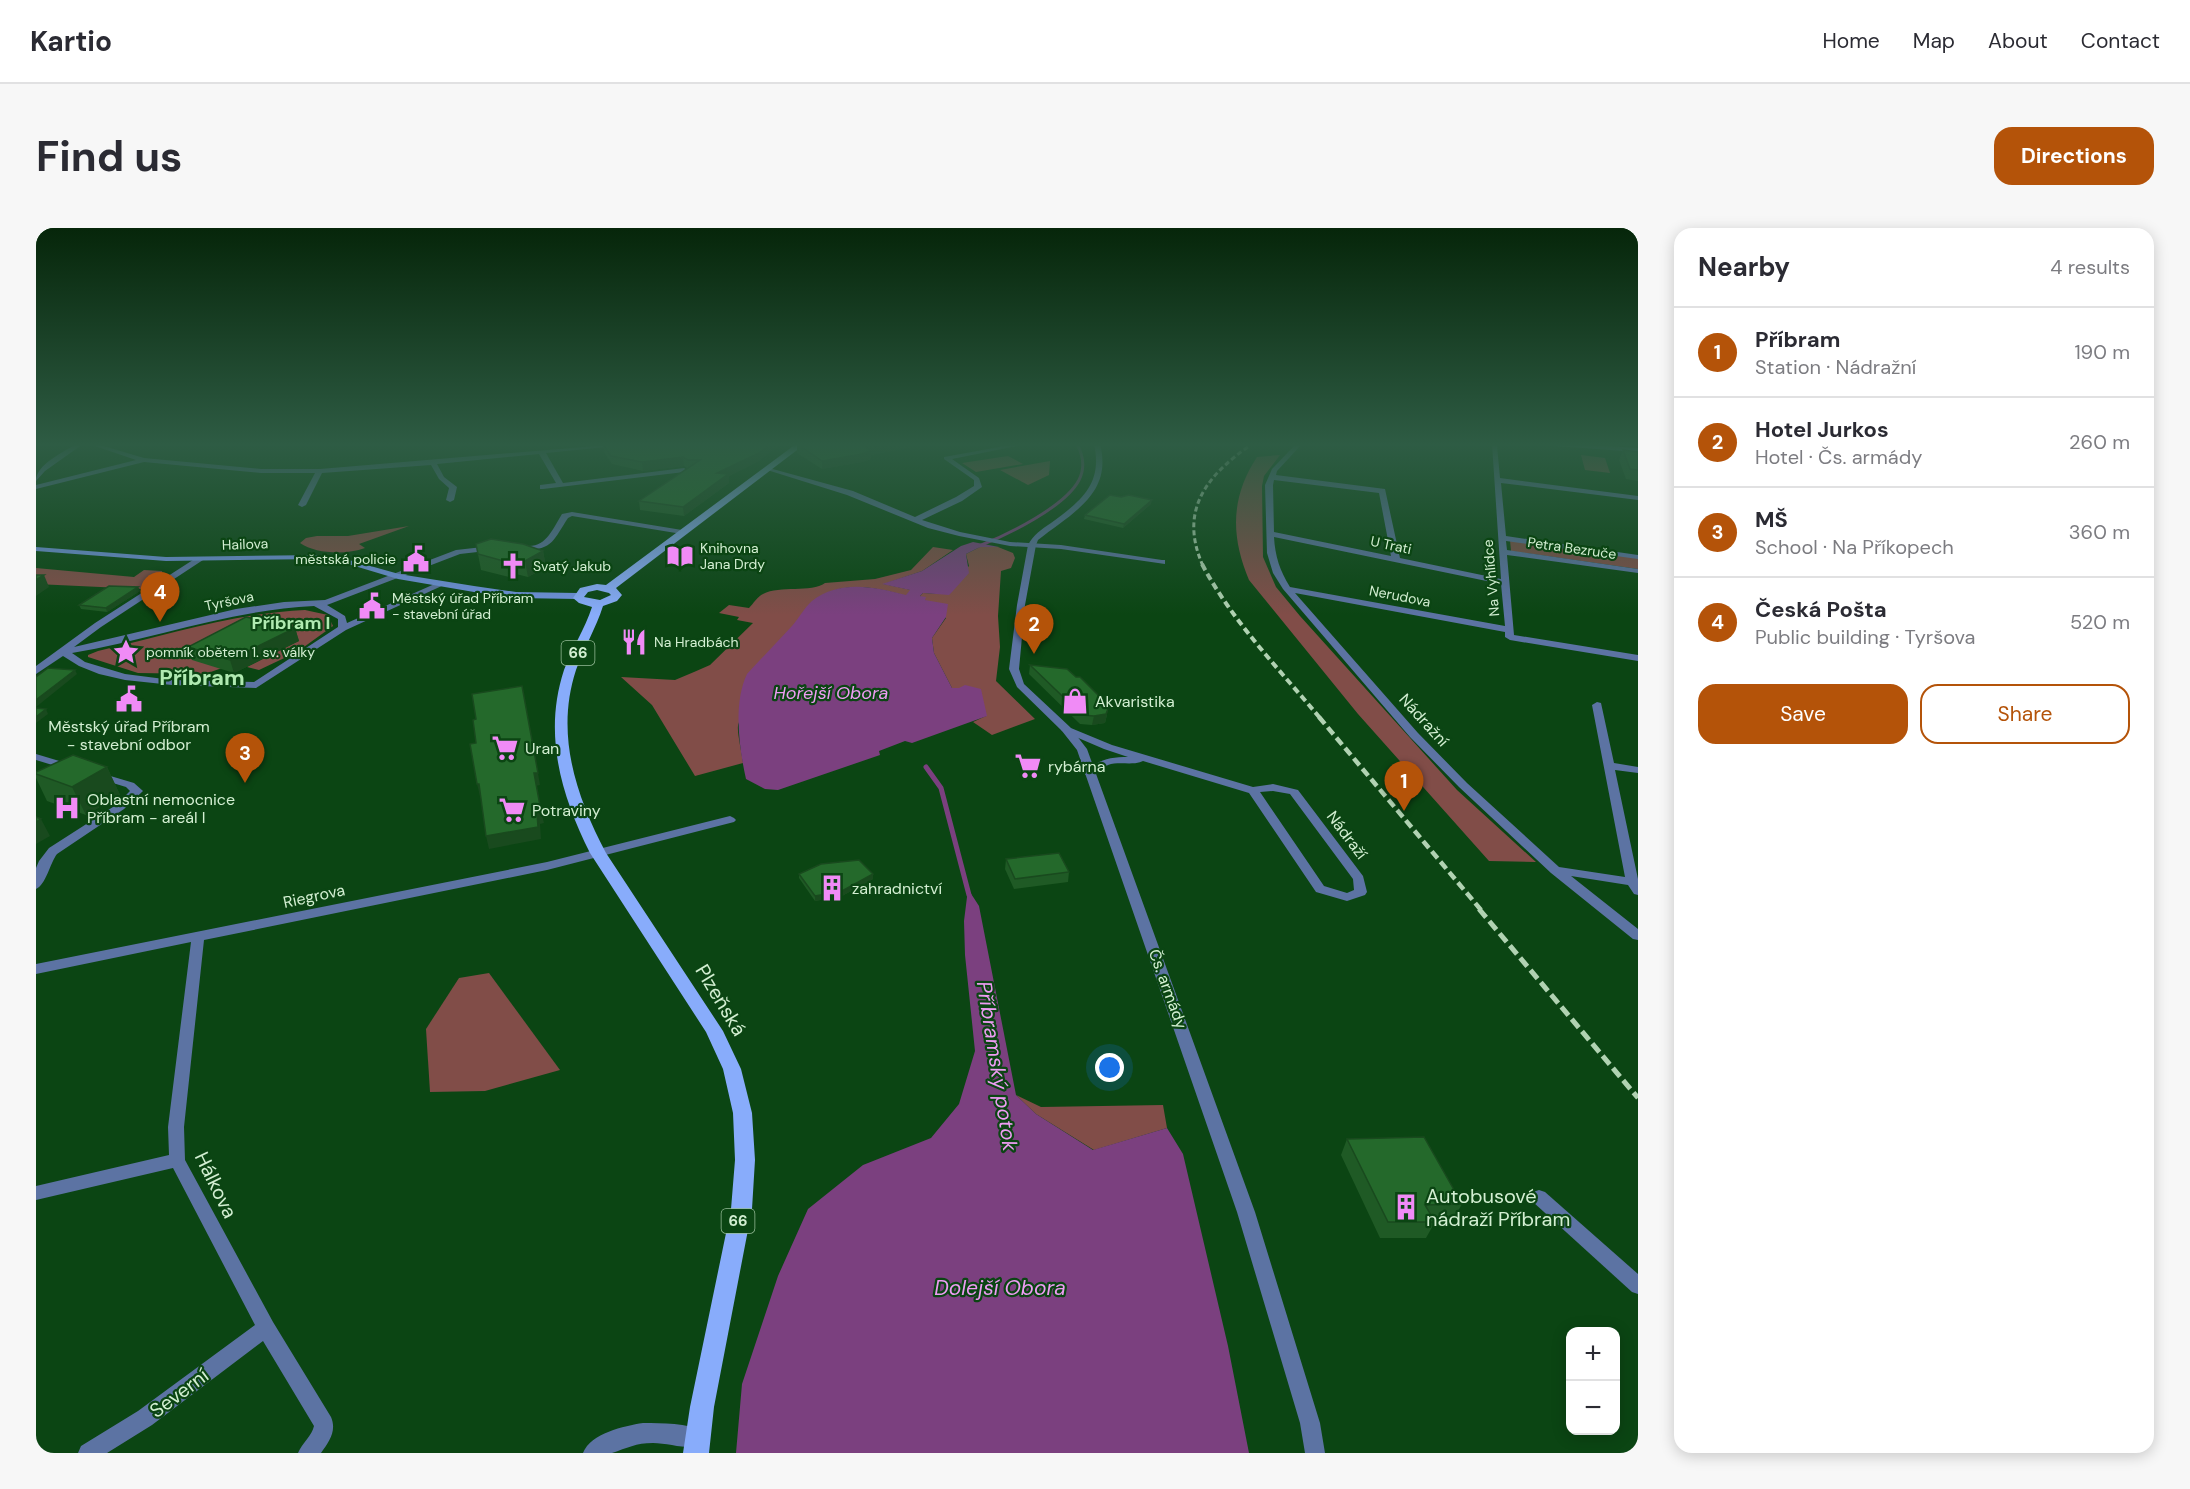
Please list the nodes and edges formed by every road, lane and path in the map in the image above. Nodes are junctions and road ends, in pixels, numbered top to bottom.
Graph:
1 (304, 501) edge
2 (723, 501) edge
3 (870, 501) edge
4 (955, 501) edge
5 (1082, 501) edge
6 (1271, 501) edge
7 (1384, 501) edge
8 (1499, 501) edge
9 (302, 505) dead end
10 (915, 520) junction
11 (682, 532) junction
12 (1271, 534) junction
13 (1502, 538) junction
14 (1032, 545) junction
15 (36, 549) edge
16 (1503, 552) junction
17 (1638, 557) edge
18 (199, 560) junction
19 (1396, 560) junction
20 (1162, 562) dead end
21 (1638, 571) edge
22 (398, 576) junction
23 (1505, 582) junction
24 (442, 584) junction
25 (609, 588) junction
26 (1287, 589) junction
27 (578, 596) junction
28 (599, 603) junction
29 (317, 604) junction
30 (344, 628) junction
31 (1509, 634) junction
32 (63, 652) junction
33 (1638, 658) edge
34 (36, 671) edge
35 (1597, 705) dead end
36 (1066, 729) junction
37 (36, 757) edge
38 (1150, 760) junction
39 (1608, 765) junction
40 (1638, 770) edge
41 (1091, 774) junction
42 (1252, 791) junction
43 (730, 820) dead end
44 (598, 853) junction
45 (1555, 870) junction
46 (38, 872) edge
47 (36, 885) edge
48 (1636, 885) edge
49 (1638, 936) edge
50 (198, 937) junction
51 (36, 969) edge
52 (177, 1160) junction
53 (36, 1193) edge
54 (1539, 1197) dead end
55 (1638, 1286) edge
56 (266, 1328) junction
57 (697, 1446) edge
58 (88, 1453) edge
59 (308, 1453) edge
60 (593, 1453) edge
61 (1315, 1453) edge

1 - 9 street
2 - 11 main road
3 - 10 street
4 - 10 street
5 - 14 street
6 - 12 street, Nádražní
7 - 19 street
8 - 13 street, Na Vyhlídce
10 - 14 street
11 - 22 street, Tyršova
11 - 25 main road
12 - 19 street, U Trati
12 - 26 street, Nádražní
13 - 16 street, Na Vyhlídce
13 - 17 street, Petra Bezruče
14 - 20 street
14 - 36 street, Čs. armády
15 - 18 main road, Hailova
16 - 21 street, Petra Bezruče
16 - 23 street, Na Vyhlídce
18 - 22 main road, Hailova
18 - 32 street
19 - 23 street, U Trati
22 - 24 main road, Hailova
22 - 29 street, Tyršova
23 - 31 street, Na Vyhlídce
24 - 27 main road, Hailova
24 - 30 street
25 - 27 main road
25 - 28 main road, Plzeňská
26 - 31 street, Nerudova
26 - 45 street, Nádražní
27 - 28 main road
28 - 44 main road, Plzeňská / 66
29 - 30 street
29 - 32 street, Tyršova
30 - 32 street
31 - 33 street, Nerudova
32 - 34 street
35 - 39 street
36 - 38 street, Nádraží
36 - 41 street, Čs. armády
37 - 46 street
38 - 41 street, Nádraží
38 - 42 street, Nádraží
39 - 40 street
39 - 48 street
41 - 61 street, Čs. armády
42 - 42 street, Nádraží
43 - 44 street, Riegrova
44 - 50 street, Riegrova
44 - 57 main road, Plzeňská / 66
45 - 48 street
45 - 49 street, Nádražní
46 - 47 street
50 - 51 street, Riegrova
50 - 52 street, Hálkova
52 - 53 street
52 - 56 street, Hálkova
54 - 55 street
56 - 58 street, Severní
56 - 59 street, Hálkova
57 - 60 street

